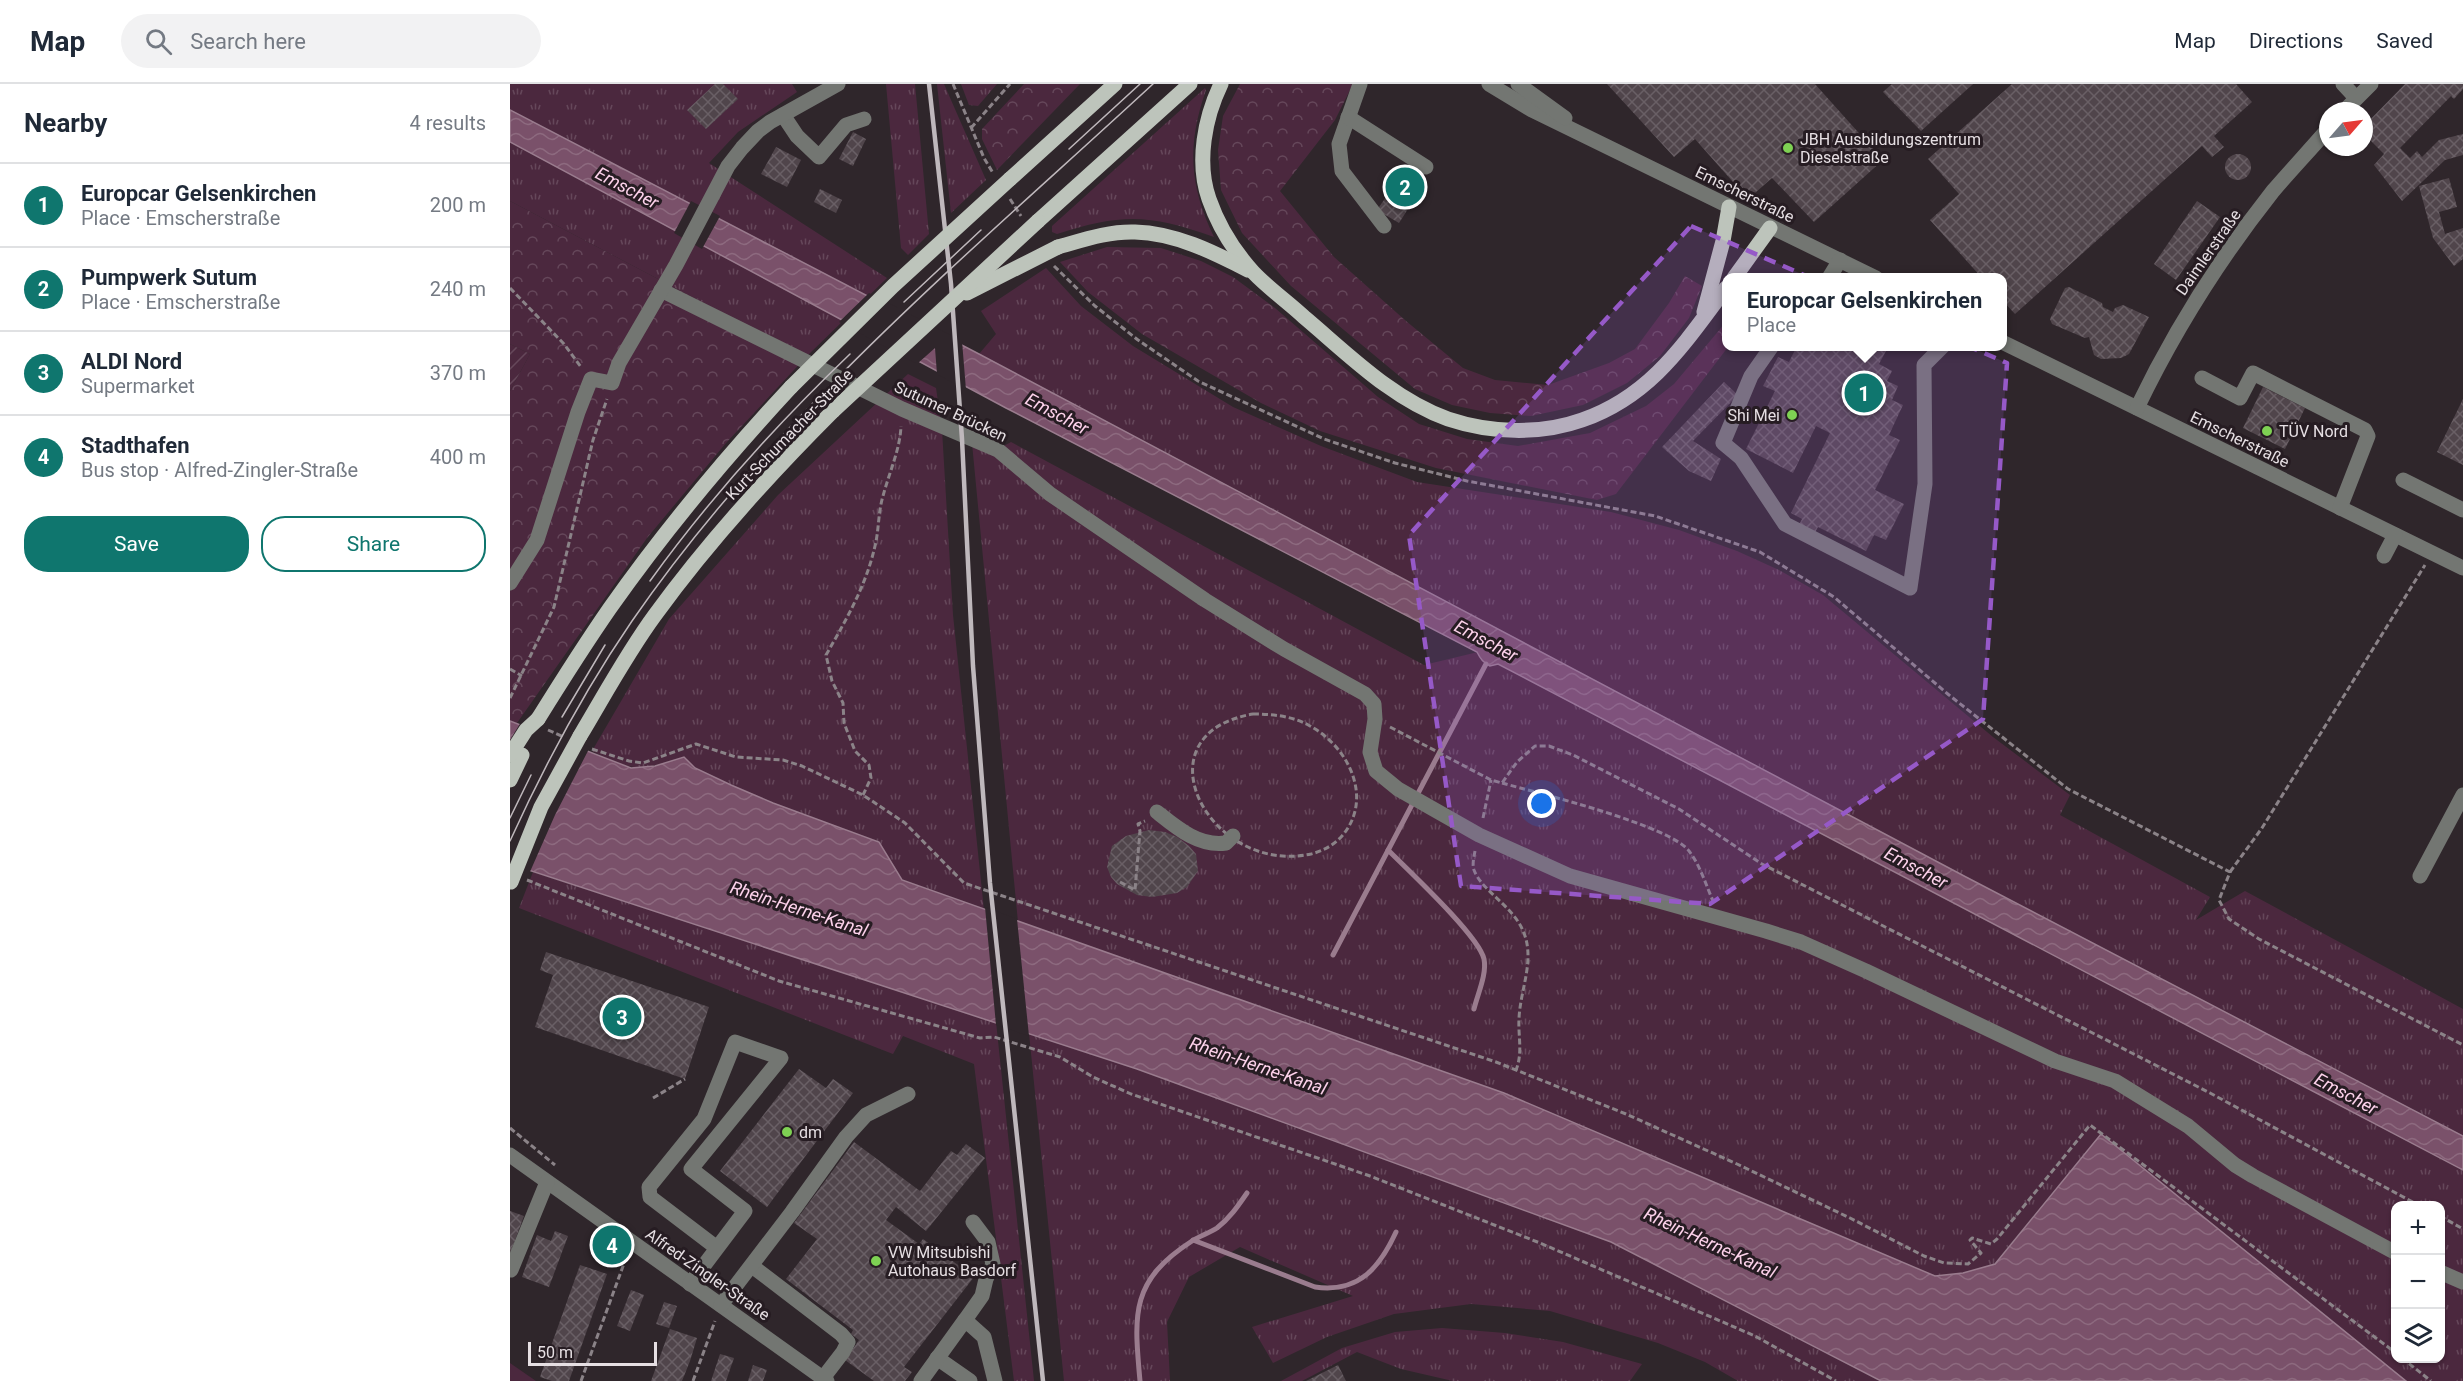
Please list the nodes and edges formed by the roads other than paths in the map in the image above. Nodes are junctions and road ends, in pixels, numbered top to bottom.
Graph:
1 (838, 84) edge
2 (1115, 84) edge
3 (1190, 84) edge
4 (1221, 84) edge
5 (1360, 84) edge
6 (1489, 84) edge
7 (1518, 84) edge
8 (2343, 84) edge
9 (2371, 84) edge
10 (820, 88) edge
11 (2356, 98) junction
12 (2352, 102) edge
13 (783, 115) junction
14 (1348, 117) junction
15 (864, 119) dead end
16 (2319, 139) edge
17 (1600, 142) junction
18 (1426, 167) dead end
19 (1729, 207) junction
20 (1384, 226) dead end
21 (1770, 228) junction
22 (1840, 260) junction
23 (1254, 273) junction
24 (1738, 273) edge
25 (1832, 273) edge
26 (1865, 273) edge
27 (660, 290) junction
28 (1722, 293) edge
29 (951, 301) junction
30 (1702, 320) junction
31 (2007, 344) edge
32 (1768, 351) edge
33 (1938, 351) edge
34 (2202, 378) dead end
35 (2137, 408) junction
36 (2403, 480) dead end
37 (2340, 508) junction
38 (2463, 510) edge
39 (2395, 535) junction
40 (2384, 556) dead end
41 (2463, 568) edge
42 (510, 583) edge
43 (539, 723) junction
44 (510, 755) edge
45 (510, 780) edge
46 (2463, 795) edge
47 (1157, 812) dead end
48 (1232, 837) road end
49 (2420, 876) dead end
50 (514, 881) edge
51 (908, 1094) dead end
52 (510, 1155) edge
53 (547, 1182) junction
54 (973, 1222) dead end
55 (717, 1248) junction
56 (2391, 1250) edge
57 (752, 1266) junction
58 (511, 1270) edge
59 (2445, 1274) edge
60 (2463, 1282) edge
61 (690, 1284) junction
62 (721, 1305) junction
63 (965, 1320) junction
64 (937, 1358) junction
65 (825, 1379) edge
66 (921, 1381) edge
67 (970, 1381) edge
68 (996, 1381) edge

1 - 10 street
2 - 43 main road, Kurt-Schumacher-Straße, bridge
3 - 29 main road, Kurt-Schumacher-Straße, bridge
4 - 23 main road
5 - 14 street
6 - 17 street, Emscherstraße
7 - 17 street, Emscherstraße
8 - 11 street
9 - 11 street
10 - 13 street
11 - 12 street
13 - 15 street
13 - 27 street
14 - 18 street
14 - 20 street
16 - 35 street, Daimlerstraße
17 - 19 street, Emscherstraße
19 - 21 street, Emscherstraße
19 - 30 main road
21 - 22 street, Emscherstraße
21 - 24 main road
22 - 25 street
22 - 26 street, Emscherstraße
23 - 29 main road, bridge
23 - 30 main road
27 - 42 street
27 - 56 street, Sutumer Brücken
28 - 30 main road
29 - 50 main road, Kurt-Schumacher-Straße, bridge
31 - 35 street, Emscherstraße
32 - 33 street
34 - 37 street
35 - 37 street, Emscherstraße
36 - 38 street
37 - 39 street, Emscherstraße
39 - 40 street
39 - 41 street, Emscherstraße
43 - 44 main road, bridge
43 - 45 main road, Kurt-Schumacher-Straße
46 - 49 street
47 - 48 street
51 - 57 street
52 - 53 street, Alfred-Zingler-Straße
53 - 58 street
53 - 61 street, Alfred-Zingler-Straße
54 - 63 street
55 - 55 street
55 - 61 street
57 - 62 street
57 - 65 street
59 - 60 street
61 - 62 street, Alfred-Zingler-Straße
62 - 65 street, Alfred-Zingler-Straße
63 - 64 street
63 - 68 street
64 - 66 street
64 - 67 street

